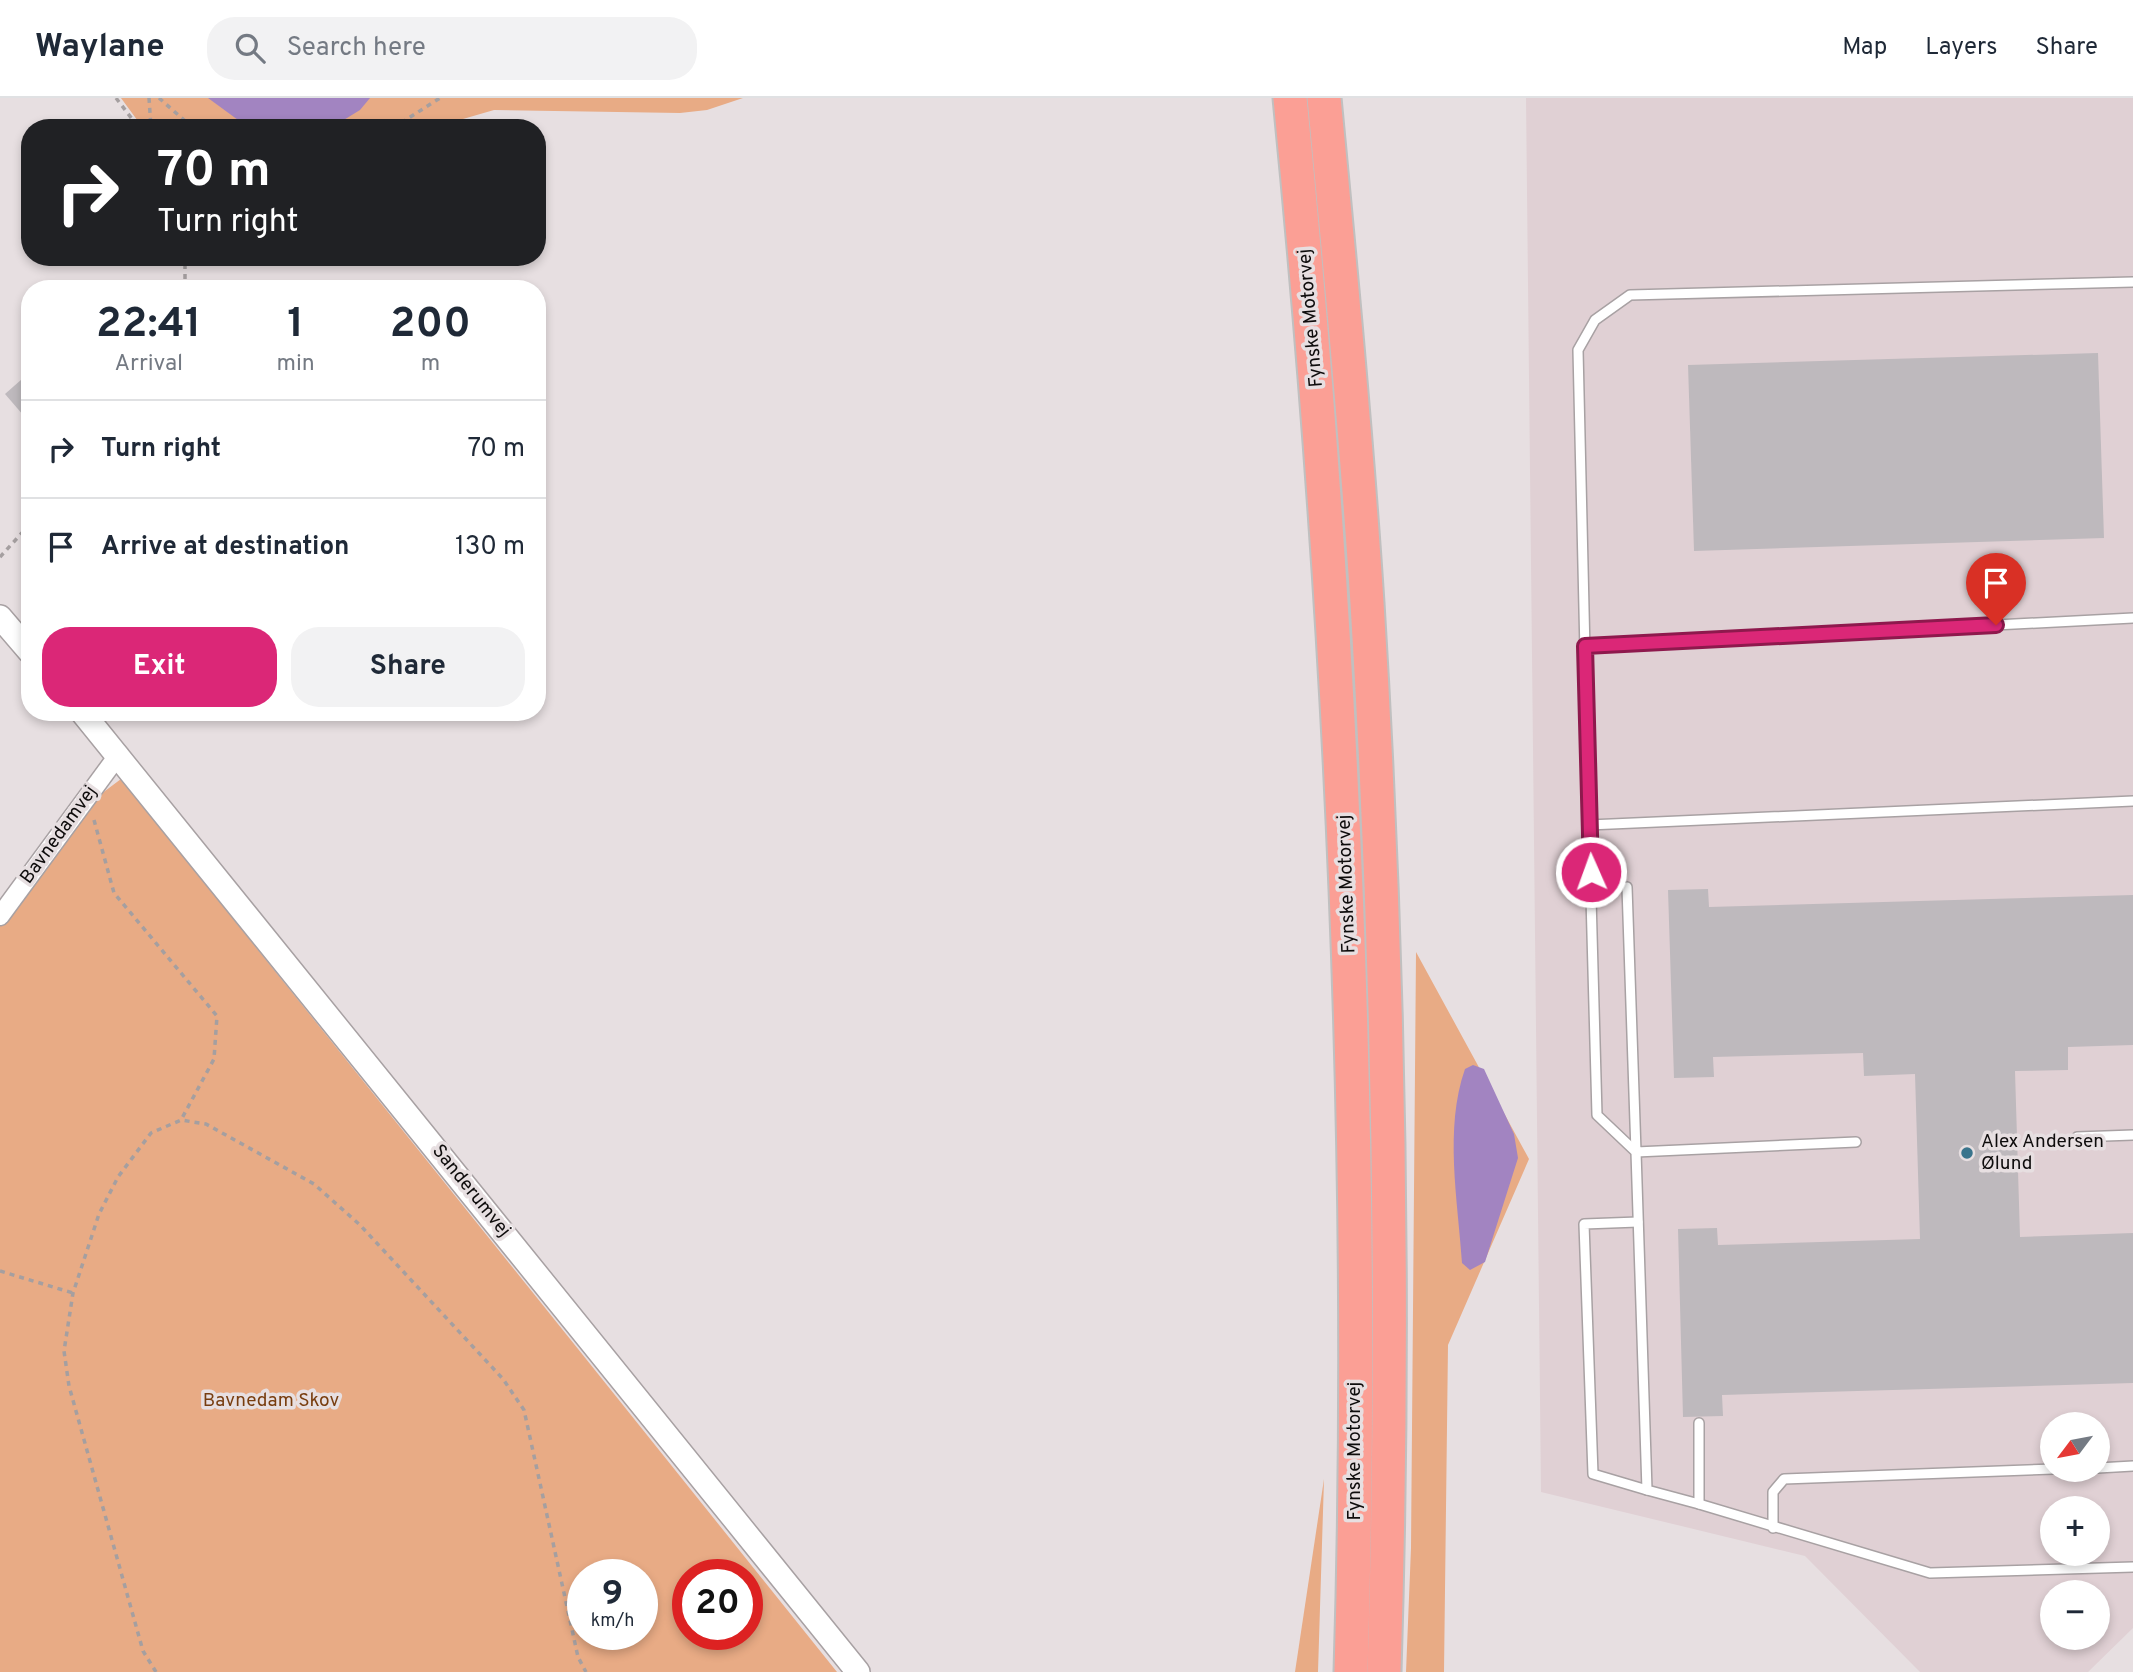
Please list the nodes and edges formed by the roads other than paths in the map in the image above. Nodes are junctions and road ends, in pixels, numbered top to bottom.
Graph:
1 (1290, 98) edge
2 (1324, 98) edge
3 (2133, 282) edge
4 (0, 617) edge
5 (2133, 618) edge
6 (21, 642) edge
7 (1585, 646) junction
8 (90, 721) edge
9 (119, 754) junction
10 (2133, 802) edge
11 (1589, 825) junction
12 (1628, 887) dead end
13 (0, 916) edge
14 (2133, 1135) edge
15 (2077, 1137) dead end
16 (1856, 1142) dead end
17 (1636, 1152) junction
18 (1638, 1222) junction
19 (1699, 1423) dead end
20 (2133, 1466) edge
21 (2110, 1467) edge
22 (2040, 1469) edge
23 (1647, 1490) junction
24 (1699, 1504) junction
25 (1773, 1528) junction
26 (2133, 1567) edge
27 (858, 1672) edge
28 (1351, 1672) edge
29 (1384, 1672) edge

1 - 28 highway, Fynske Motorvej
2 - 29 highway, Fynske Motorvej
3 - 7 lane
4 - 6 street
5 - 7 lane
7 - 11 lane
8 - 9 street, Sanderumvej
9 - 13 street, Bavnedamvej
9 - 27 street, Sanderumvej
10 - 11 lane
11 - 17 lane
12 - 17 lane
14 - 15 lane
16 - 17 lane
17 - 18 lane
18 - 23 lane
18 - 23 lane
19 - 24 lane
20 - 21 lane
22 - 25 lane
23 - 24 lane
24 - 25 lane
25 - 26 lane

